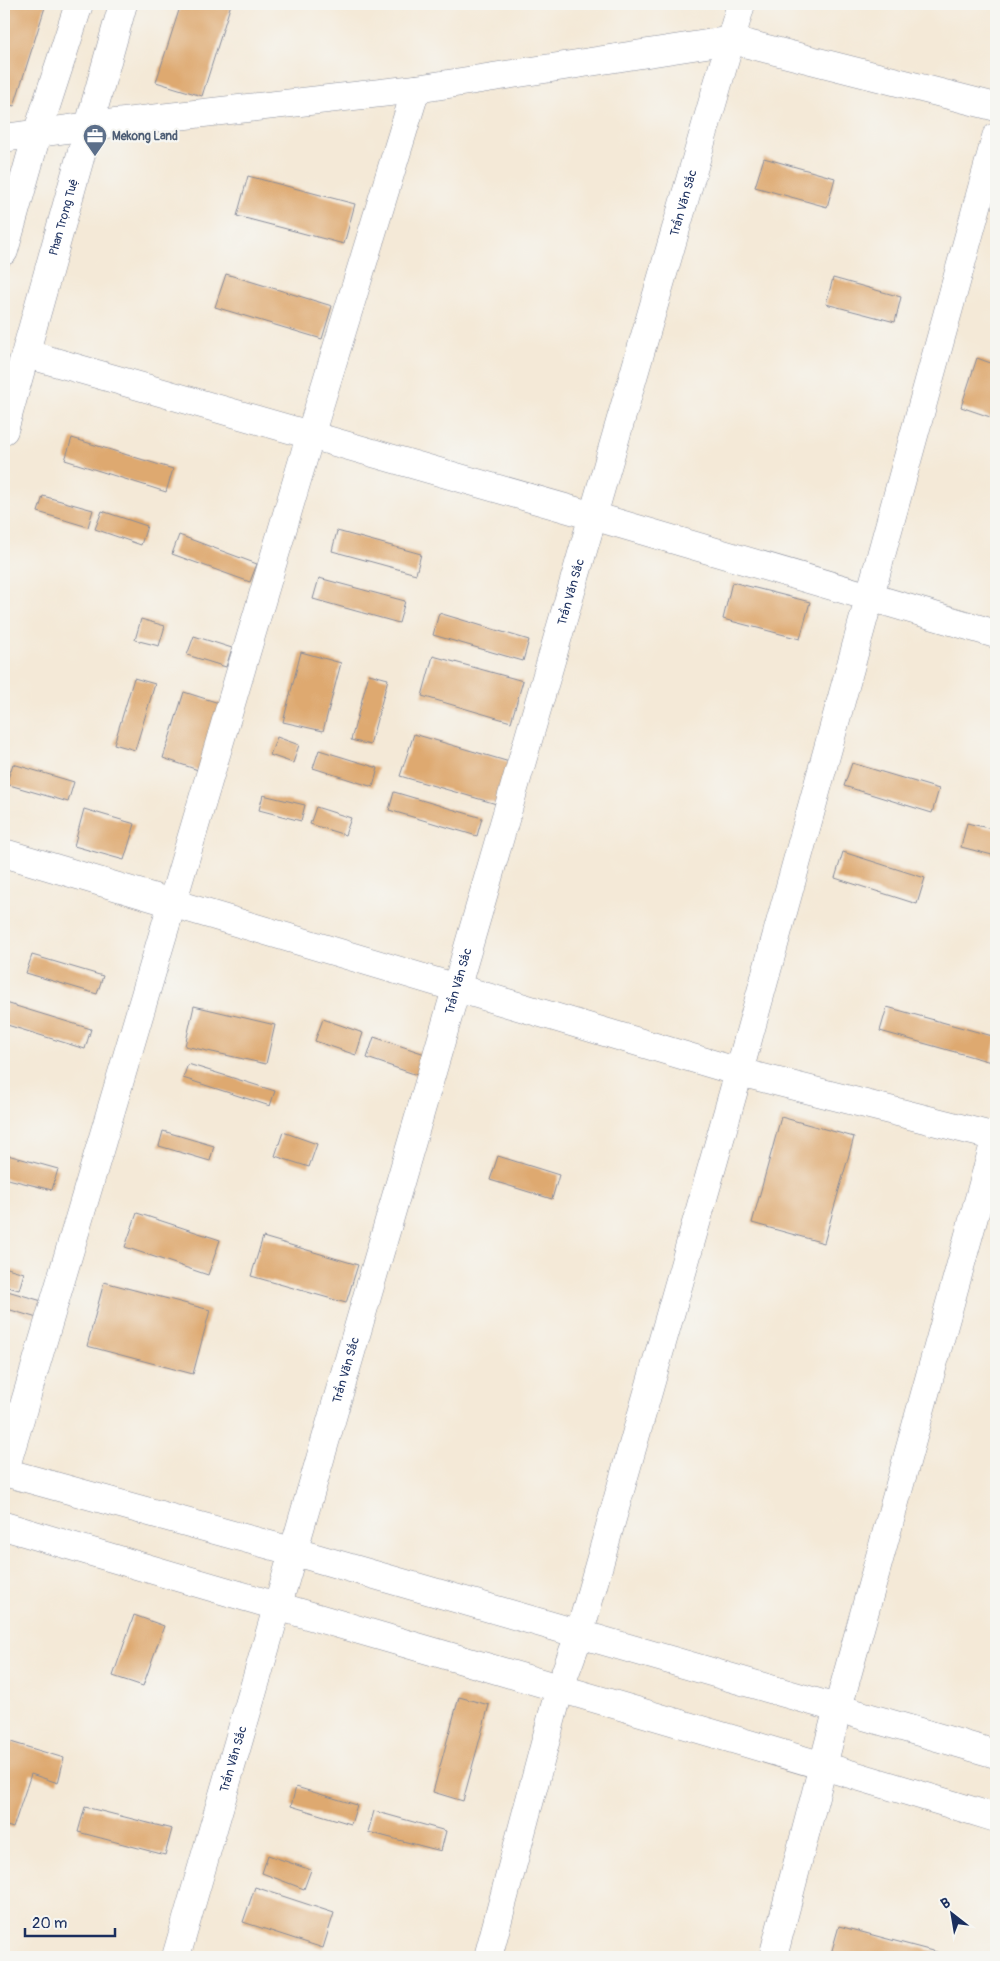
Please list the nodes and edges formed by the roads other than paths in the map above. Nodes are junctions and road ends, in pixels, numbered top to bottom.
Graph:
1 (79, 4) edge
2 (123, 4) edge
3 (741, 4) edge
4 (732, 40) junction
5 (416, 88) junction
6 (996, 107) edge
7 (89, 126) junction
8 (37, 134) junction
9 (996, 137) edge
10 (4, 138) edge
11 (4, 251) edge
12 (27, 354) junction
13 (4, 430) edge
14 (310, 436) junction
15 (593, 516) junction
16 (870, 598) junction
17 (996, 634) edge
18 (4, 853) edge
19 (172, 903) junction
20 (457, 987) junction
21 (739, 1072) junction
22 (996, 1137) edge
23 (4, 1472) edge
24 (4, 1526) edge
25 (295, 1552) junction
26 (276, 1607) junction
27 (578, 1634) junction
28 (560, 1687) junction
29 (838, 1708) junction
30 (996, 1754) edge
31 (823, 1765) junction
32 (996, 1818) edge
33 (176, 1957) edge
34 (488, 1957) edge
35 (773, 1957) edge

1 - 8 street
2 - 7 street, Phan Trọng Tuệ
3 - 4 street, Trần Văn Sắc
4 - 5 street
4 - 6 street
4 - 15 street, Trần Văn Sắc
5 - 7 street
5 - 14 street
7 - 8 street
7 - 12 street, Phan Trọng Tuệ
8 - 10 street
8 - 11 street
9 - 16 street
12 - 13 street, Phan Trọng Tuệ
12 - 14 street
14 - 15 street
14 - 19 street
15 - 16 street
15 - 20 street, Trần Văn Sắc
16 - 17 street
16 - 21 street
18 - 19 street
19 - 20 street
19 - 23 street
20 - 21 street
20 - 25 street, Trần Văn Sắc
21 - 22 street
21 - 27 street
22 - 29 street
23 - 25 street
24 - 26 street
25 - 26 street, Trần Văn Sắc
25 - 27 street
26 - 28 street
26 - 33 street, Trần Văn Sắc
27 - 28 street
27 - 29 street
28 - 31 street
28 - 34 street
29 - 30 street
29 - 31 street
31 - 32 street
31 - 35 street

